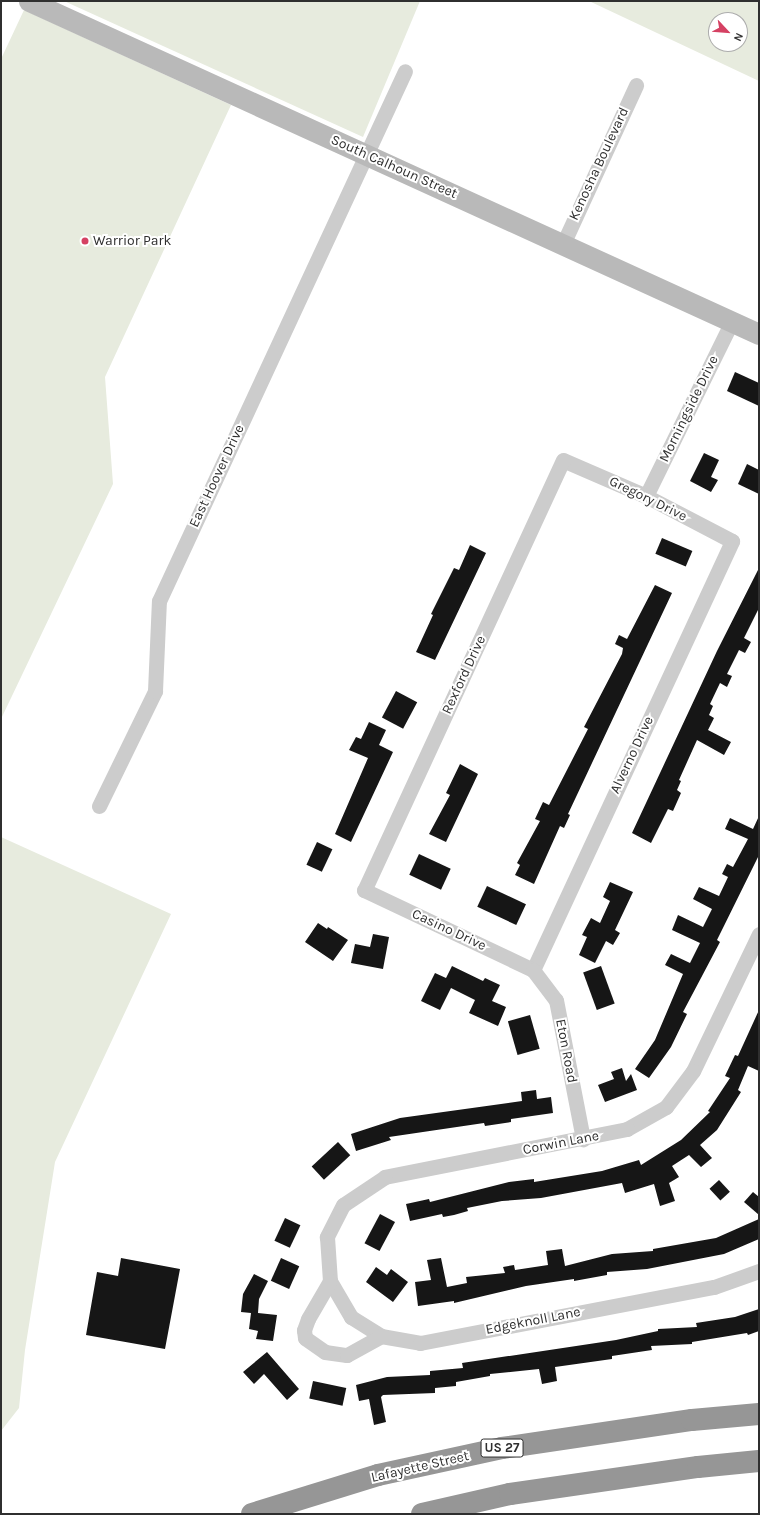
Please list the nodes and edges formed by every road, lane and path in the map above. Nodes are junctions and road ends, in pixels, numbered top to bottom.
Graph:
1 (29, 1) edge
2 (405, 71) dead end
3 (636, 86) dead end
4 (367, 154) junction
5 (563, 244) junction
6 (732, 322) junction
7 (759, 334) edge
8 (564, 460) joint
9 (646, 496) junction
10 (732, 540) joint
11 (99, 806) dead end
12 (364, 890) joint
13 (759, 934) edge
14 (533, 970) junction
15 (583, 1139) junction
16 (759, 1271) edge
17 (330, 1281) junction
18 (381, 1336) junction
19 (759, 1414) edge
20 (759, 1461) edge
21 (252, 1514) edge
22 (422, 1514) edge

1 - 4 street, South Calhoun Street
2 - 4 street, East Hoover Drive
3 - 5 street, Kenosha Boulevard
4 - 5 street, South Calhoun Street
4 - 11 street, East Hoover Drive
5 - 6 street, South Calhoun Street
6 - 7 street, South Calhoun Street
6 - 9 street, Morningside Drive
8 - 9 street, Gregory Drive
8 - 12 street, Rexford Drive
9 - 10 street, Gregory Drive
10 - 14 street, Alverno Drive
12 - 14 street, Casino Drive
13 - 15 street, Corwin Lane
14 - 15 street, Eton Road
15 - 17 street, Corwin Lane
16 - 18 street, Edgeknoll Lane
17 - 18 street, Edgeknoll Lane
17 - 18 street
19 - 21 highway, Lafayette Street / US 27
20 - 22 highway

